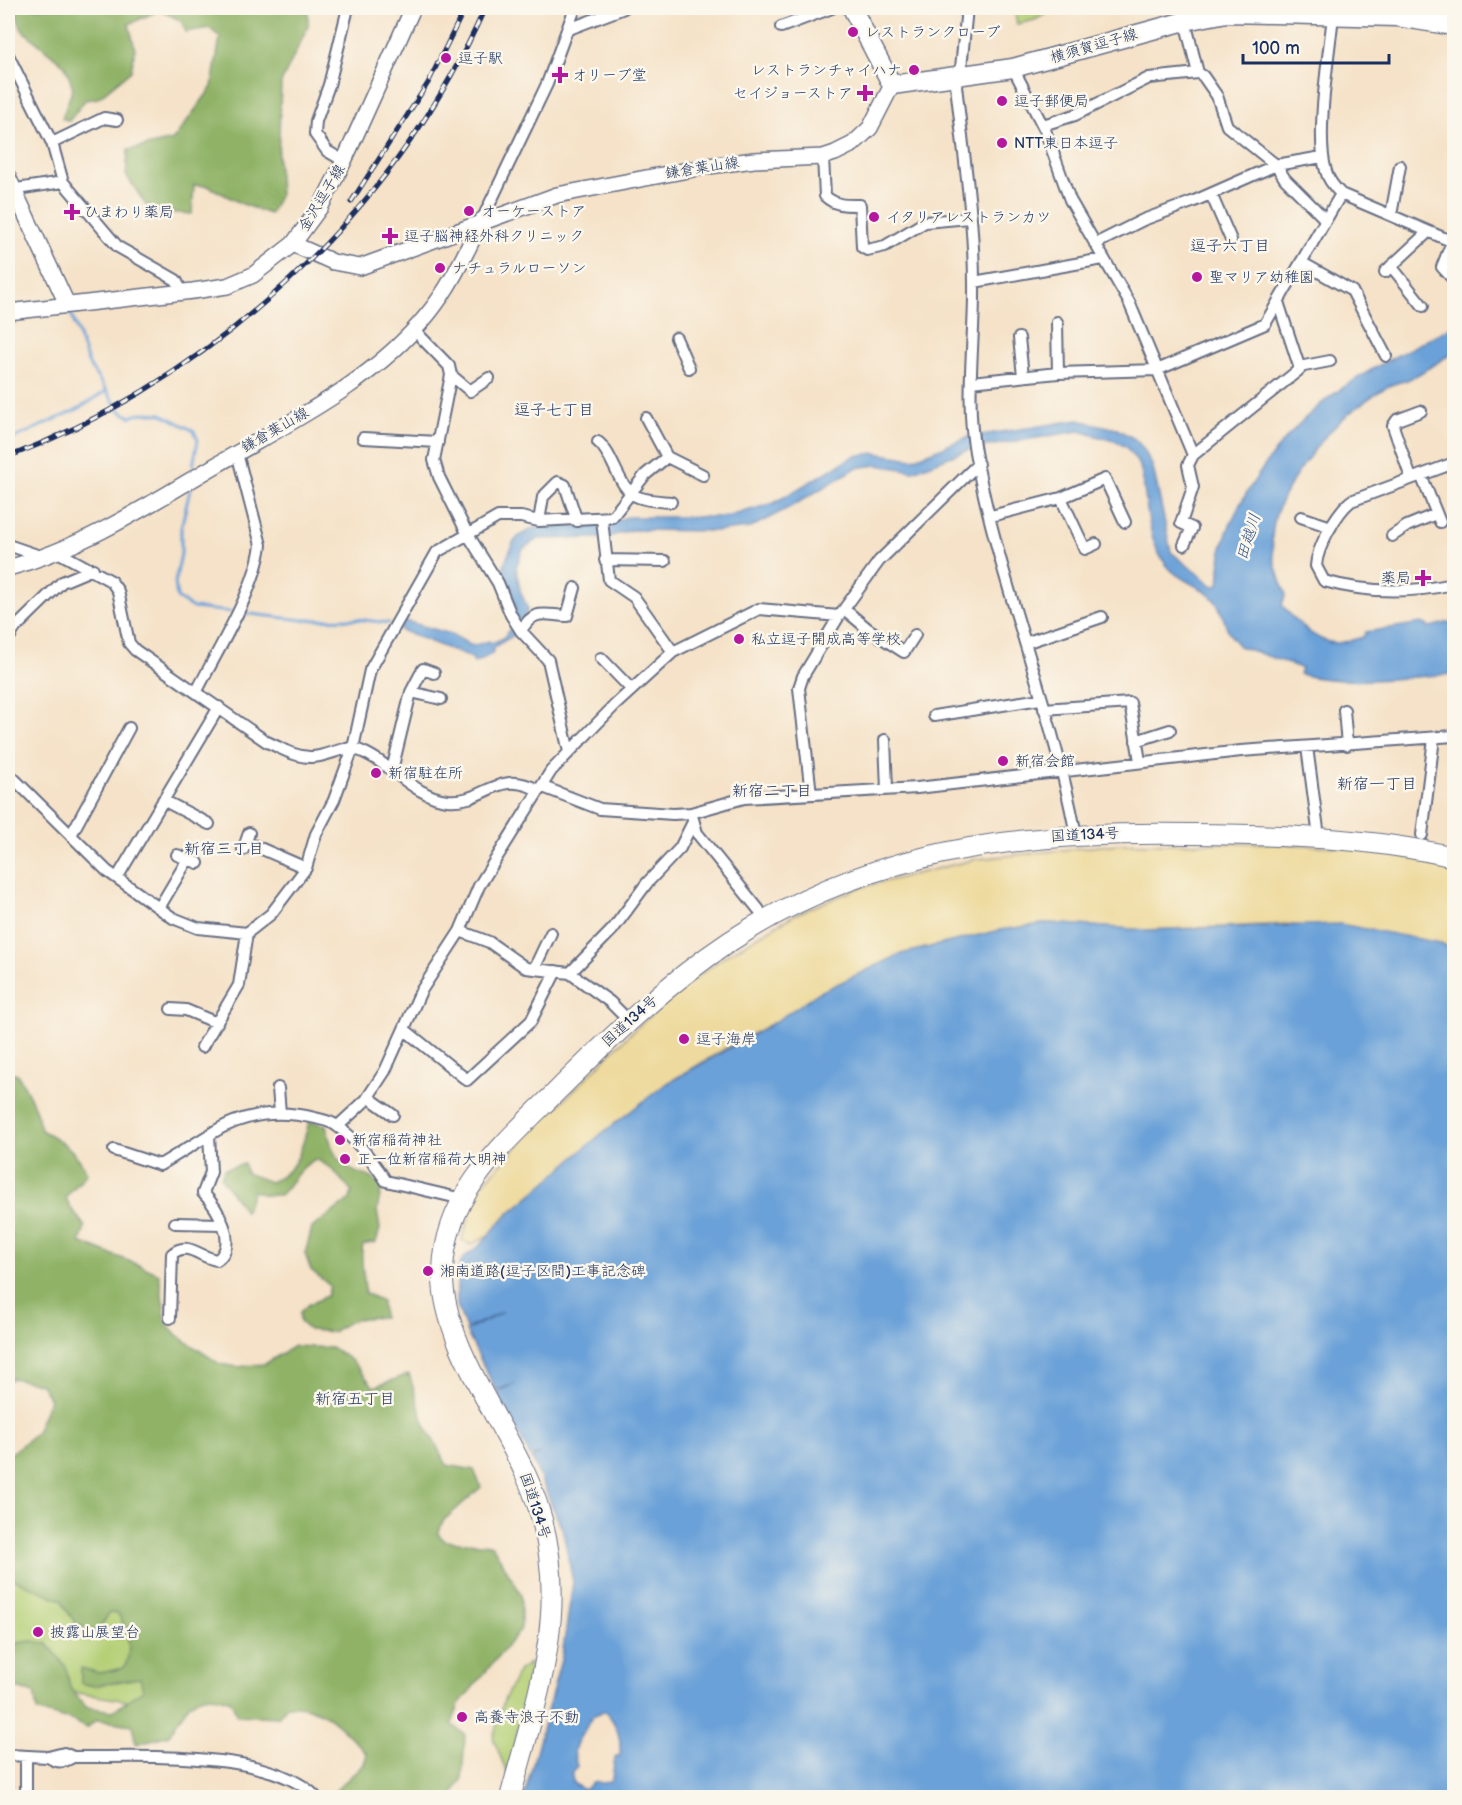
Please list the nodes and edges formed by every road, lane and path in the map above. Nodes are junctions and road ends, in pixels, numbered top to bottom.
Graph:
1 (348, 8) edge
2 (413, 8) edge
3 (575, 8) edge
4 (624, 8) edge
5 (832, 8) edge
6 (852, 8) edge
7 (967, 8) edge
8 (1324, 13) edge
9 (1431, 14) edge
10 (1187, 16) edge
11 (1455, 26) edge
12 (781, 27) dead end
13 (569, 29) junction
14 (8, 55) edge
15 (1013, 68) junction
16 (1198, 73) junction
17 (955, 76) junction
18 (892, 85) junction
19 (117, 120) dead end
20 (1042, 125) junction
21 (52, 143) junction
22 (823, 157) junction
23 (1322, 157) junction
24 (344, 161) junction
25 (1275, 165) junction
26 (1400, 166) dead end
27 (63, 182) junction
28 (10, 186) edge
29 (1211, 194) junction
30 (1341, 194) junction
31 (1390, 215) junction
32 (969, 218) junction
33 (1325, 219) junction
34 (483, 220) junction
35 (1428, 232) junction
36 (1231, 240) dead end
37 (1454, 240) edge
38 (1095, 243) junction
39 (293, 244) junction
40 (1103, 260) junction
41 (1301, 262) junction
42 (1455, 280) edge
43 (974, 282) junction
44 (182, 292) junction
45 (1278, 302) junction
46 (67, 303) junction
47 (1423, 306) dead end
48 (8, 312) edge
49 (1056, 321) dead end
50 (414, 330) junction
51 (676, 338) dead end
52 (1019, 338) dead end
53 (1386, 356) dead end
54 (1330, 361) dead end
55 (1299, 367) junction
56 (689, 368) dead end
57 (1157, 370) junction
58 (1058, 374) junction
59 (451, 375) junction
60 (1023, 376) junction
61 (489, 378) dead end
62 (971, 382) junction
63 (1421, 411) dead end
64 (646, 418) dead end
65 (363, 438) dead end
66 (438, 442) junction
67 (598, 442) dead end
68 (237, 453) junction
69 (1193, 455) junction
70 (667, 457) junction
71 (1455, 463) edge
72 (978, 464) junction
73 (703, 475) dead end
74 (1416, 476) junction
75 (632, 493) junction
76 (1061, 498) junction
77 (671, 502) dead end
78 (991, 516) junction
79 (1301, 517) dead end
80 (539, 521) junction
81 (577, 521) junction
82 (602, 521) junction
83 (1125, 522) dead end
84 (1331, 527) junction
85 (467, 533) junction
86 (1392, 536) dead end
87 (1096, 544) dead end
88 (8, 545) edge
89 (1184, 545) dead end
90 (51, 554) junction
91 (605, 560) junction
92 (665, 561) dead end
93 (8, 568) edge
94 (93, 569) junction
95 (1455, 584) edge
96 (575, 588) dead end
97 (841, 613) junction
98 (1101, 617) dead end
99 (520, 629) junction
100 (915, 636) dead end
101 (8, 639) edge
102 (1025, 643) junction
103 (673, 652) junction
104 (601, 658) dead end
105 (434, 673) dead end
106 (631, 689) junction
107 (197, 691) junction
108 (411, 692) junction
109 (441, 699) dead end
110 (1042, 704) junction
111 (219, 706) junction
112 (1344, 710) dead end
113 (934, 716) dead end
114 (129, 728) dead end
115 (1170, 730) dead end
116 (1455, 736) edge
117 (1434, 738) junction
118 (885, 740) dead end
119 (1136, 741) junction
120 (1347, 745) junction
121 (1307, 747) junction
122 (353, 748) junction
123 (569, 752) junction
124 (1140, 761) junction
125 (392, 770) junction
126 (1062, 770) junction
127 (8, 773) edge
128 (541, 789) junction
129 (887, 789) junction
130 (811, 794) junction
131 (163, 800) junction
132 (692, 817) junction
133 (209, 824) dead end
134 (1074, 825) dead end
135 (70, 835) junction
136 (1422, 835) dead end
137 (1319, 837) junction
138 (246, 842) dead end
139 (1455, 857) edge
140 (188, 859) dead end
141 (306, 868) junction
142 (117, 878) junction
143 (159, 908) junction
144 (759, 910) dead end
145 (460, 930) junction
146 (247, 933) junction
147 (551, 933) dead end
148 (534, 969) junction
149 (556, 971) junction
150 (570, 973) junction
151 (171, 1009) dead end
152 (621, 1013) dead end
153 (217, 1023) junction
154 (405, 1030) junction
155 (202, 1047) dead end
156 (278, 1088) dead end
157 (368, 1097) junction
158 (280, 1113) junction
159 (393, 1115) dead end
160 (338, 1126) junction
161 (209, 1135) junction
162 (114, 1150) dead end
163 (454, 1197) dead end
164 (175, 1223) dead end
165 (222, 1224) junction
166 (170, 1318) dead end
167 (8, 1755) edge
168 (26, 1757) junction
169 (26, 1797) edge
170 (317, 1797) edge
171 (510, 1797) edge

1 - 24 street
2 - 24 main road, 金沢逗子線
3 - 13 street
4 - 13 street
5 - 12 street
6 - 18 main road
7 - 17 street
8 - 9 main road, 横須賀逗子線
8 - 10 main road, 横須賀逗子線
8 - 23 street
9 - 11 main road, 横須賀逗子線
10 - 15 main road, 横須賀逗子線
10 - 16 street
13 - 34 street
14 - 21 street
15 - 17 main road, 横須賀逗子線
15 - 20 street
16 - 20 street
16 - 25 street
17 - 18 main road, 横須賀逗子線
17 - 32 street
18 - 22 main road, 鎌倉葉山線
19 - 21 street
20 - 38 street
21 - 27 street
22 - 32 street
22 - 34 main road, 鎌倉葉山線
23 - 25 street
23 - 30 street
24 - 39 main road, 金沢逗子線
25 - 29 street
25 - 33 street
26 - 31 street
27 - 28 street
27 - 44 street
28 - 46 main road
29 - 36 street
29 - 38 street
30 - 31 street
30 - 33 street
31 - 35 street
32 - 43 street
33 - 41 street
34 - 39 main road, 鎌倉葉山線
34 - 50 main road, 鎌倉葉山線
35 - 37 street
35 - 47 street
37 - 42 street
38 - 40 street
39 - 44 main road, 金沢逗子線
40 - 43 street
40 - 57 street
41 - 45 street
41 - 53 street
43 - 62 street
44 - 46 main road, 金沢逗子線
45 - 55 street
45 - 57 street
46 - 48 main road, 金沢逗子線
49 - 58 street
50 - 59 street
50 - 68 main road, 鎌倉葉山線
51 - 56 street
52 - 60 street
54 - 55 street
55 - 69 street
57 - 58 street
57 - 69 street
58 - 60 street
59 - 61 street
59 - 66 street
60 - 62 street
62 - 72 street
63 - 74 street
64 - 70 street
65 - 66 street
66 - 85 street
67 - 75 street
68 - 90 main road, 鎌倉葉山線
68 - 107 street
69 - 89 street
70 - 73 street
70 - 75 street
71 - 74 street
72 - 78 street
72 - 97 street
74 - 84 street
74 - 86 street
75 - 77 street
75 - 82 street
76 - 78 street
76 - 83 street
76 - 87 street
78 - 102 street
79 - 84 street
80 - 81 street
80 - 81 street
80 - 85 street
81 - 82 street
82 - 91 street
84 - 95 street
85 - 99 street
85 - 122 street
88 - 90 street
90 - 93 main road, 鎌倉葉山線
90 - 94 street
91 - 92 street
91 - 103 street
94 - 101 street
94 - 107 street
96 - 99 street
97 - 100 street
97 - 103 street
97 - 130 street
98 - 102 street
99 - 123 street
102 - 110 street
103 - 106 street
104 - 106 street
105 - 108 street
106 - 123 street
107 - 111 street
108 - 109 street
108 - 125 street
110 - 113 street
110 - 119 street
110 - 126 street
111 - 122 street
111 - 131 street
112 - 120 street
114 - 135 street
115 - 119 street
116 - 117 street
117 - 120 street
117 - 136 street
118 - 129 street
119 - 124 street
120 - 121 street
121 - 124 street
121 - 137 street
122 - 125 street
122 - 141 street
123 - 128 street
124 - 126 street
125 - 128 street
126 - 129 street
126 - 134 street
127 - 135 street
128 - 132 street
128 - 145 street
129 - 130 street
130 - 132 street
131 - 133 street
131 - 142 street
132 - 144 street
132 - 150 street
135 - 142 street
137 - 139 highway, 国道134号
137 - 171 highway, 国道134号
138 - 141 street
140 - 143 street
141 - 146 street
142 - 143 street
143 - 146 street
145 - 148 street
145 - 154 street
146 - 153 street
147 - 148 street
148 - 149 street
149 - 150 street
149 - 154 street
150 - 152 street
151 - 153 street
153 - 155 street
154 - 157 street
156 - 158 street
157 - 159 street
157 - 160 street
158 - 160 street
158 - 161 street
160 - 163 street
161 - 162 street
161 - 165 street
164 - 165 street
165 - 166 street
167 - 168 street
168 - 169 street
168 - 170 street

